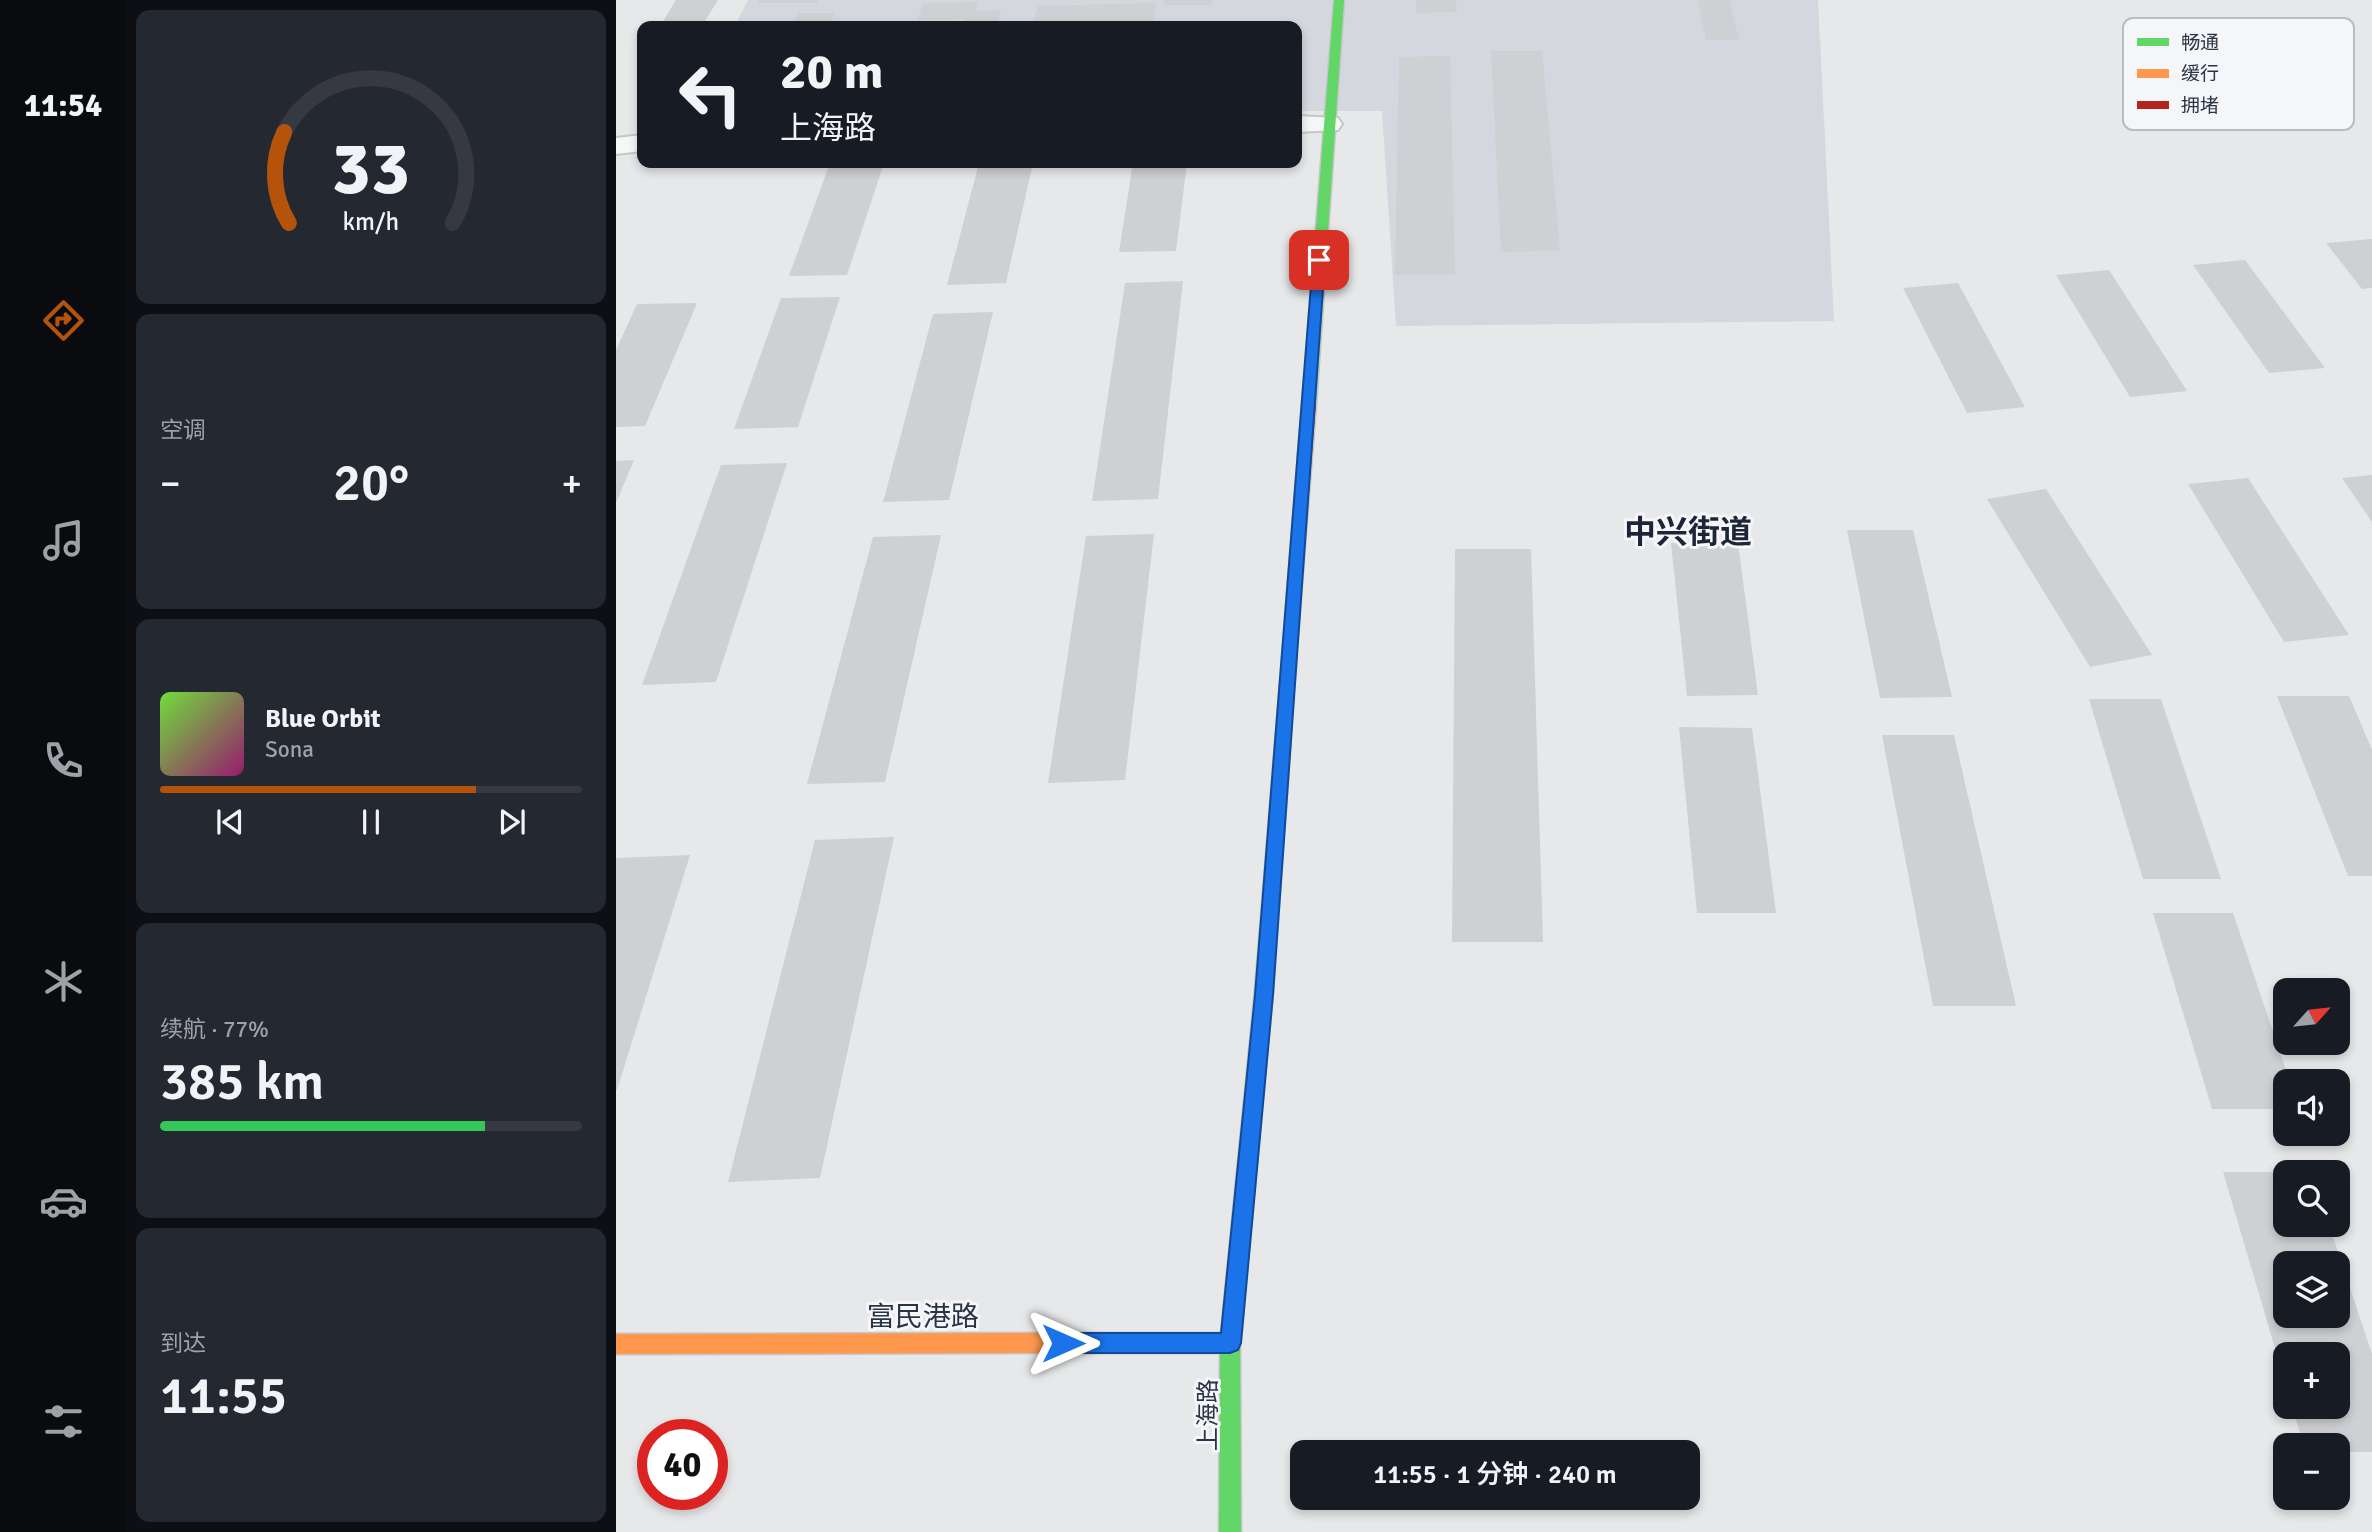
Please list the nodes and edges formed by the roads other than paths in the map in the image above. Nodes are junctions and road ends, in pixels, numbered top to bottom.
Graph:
1 (1339, 0) edge
2 (1302, 124) edge
3 (1329, 124) junction
4 (637, 144) edge
5 (616, 146) edge
6 (1230, 1343) junction
7 (616, 1344) edge
8 (1230, 1532) edge

1 - 3 street, 上海路
2 - 3 street
3 - 6 street, 上海路
4 - 5 street
6 - 7 street, 富民港路
6 - 8 street, 上海路

